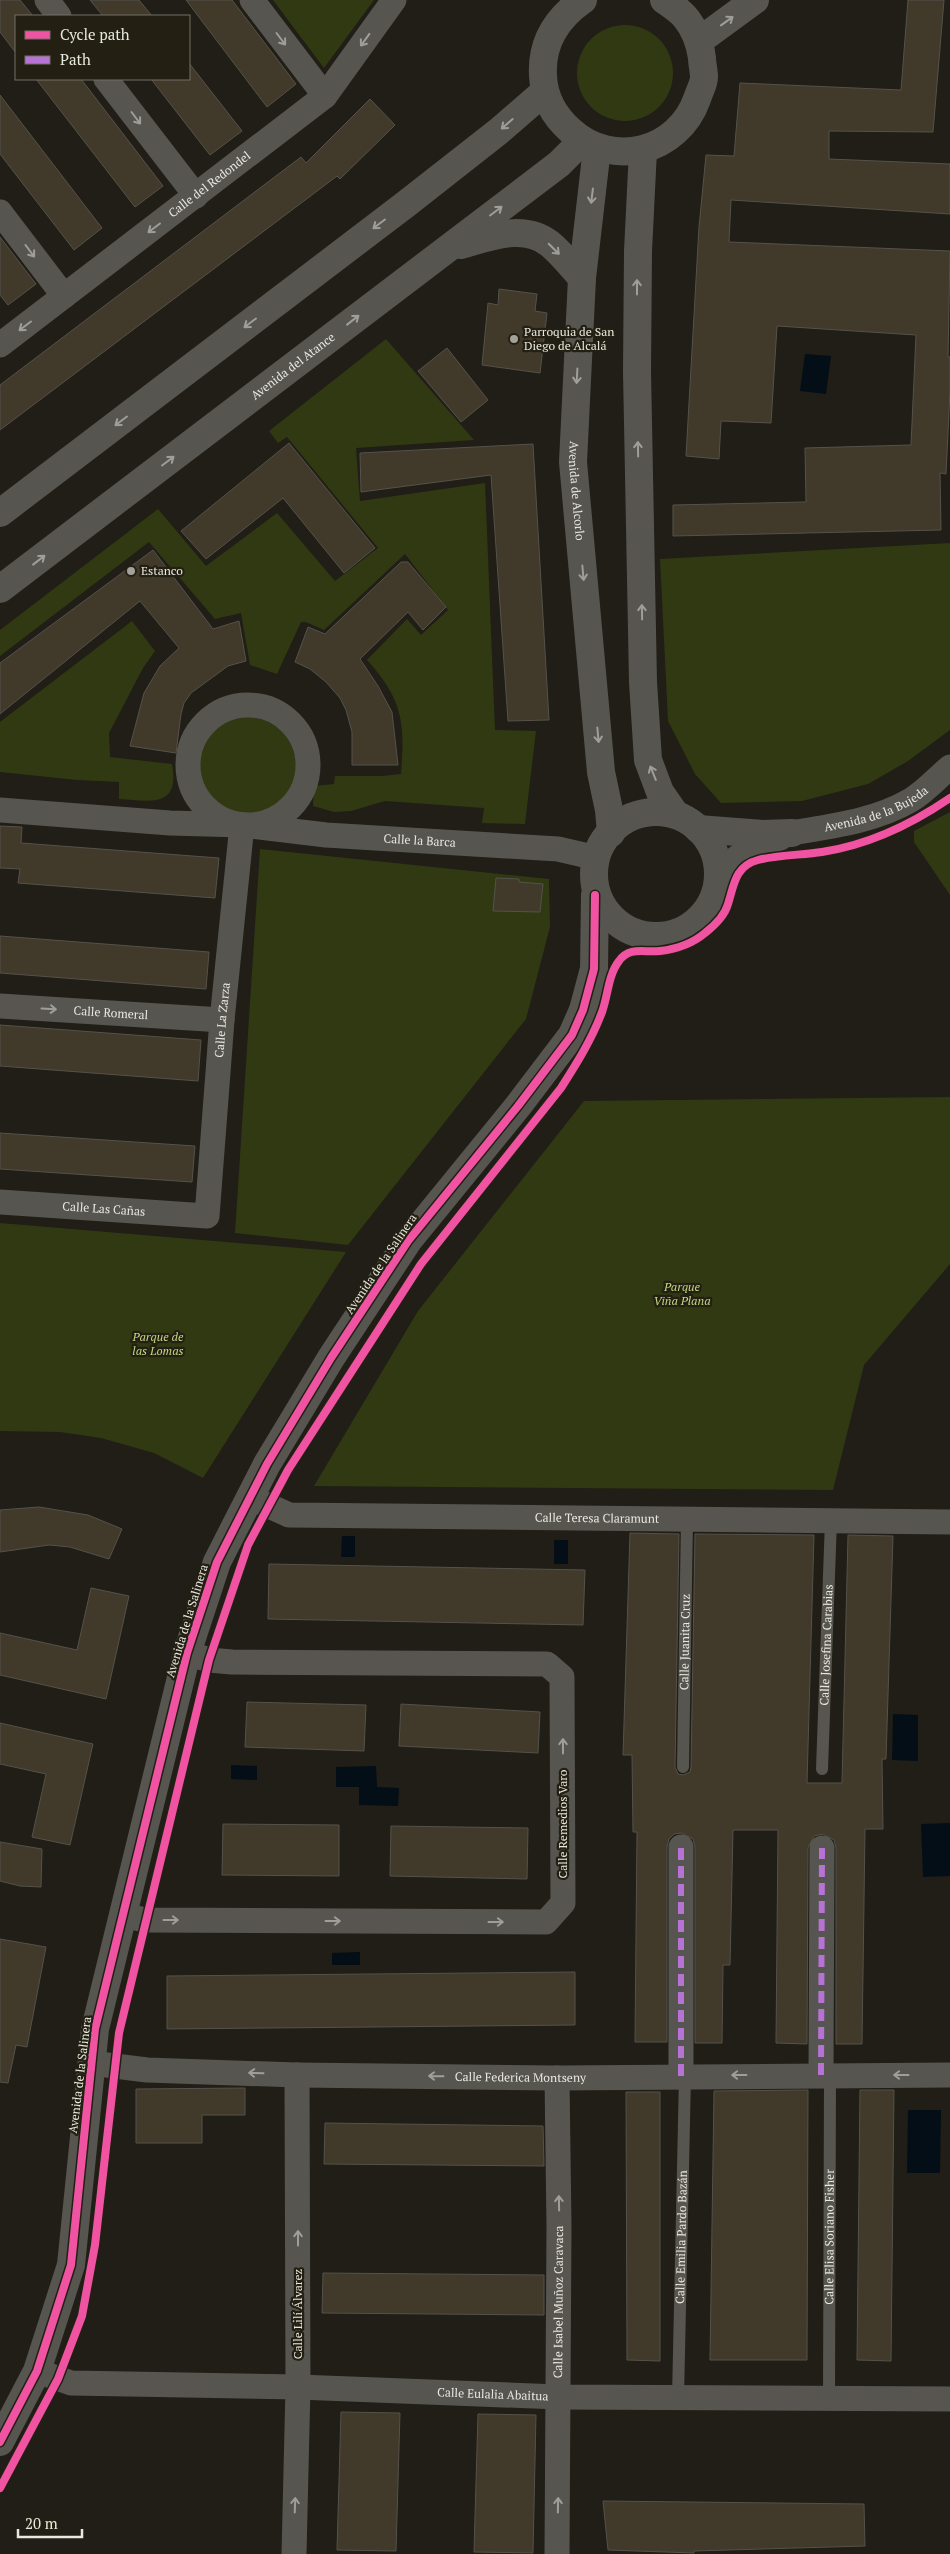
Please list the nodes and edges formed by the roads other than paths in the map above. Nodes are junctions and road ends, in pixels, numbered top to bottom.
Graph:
1 (46, 0) edge
2 (252, 0) edge
3 (394, 0) edge
4 (583, 0) edge
5 (664, 0) edge
6 (755, 0) edge
7 (58, 15) edge
8 (699, 41) junction
9 (107, 80) edge
10 (544, 92) junction
11 (325, 96) junction
12 (590, 144) junction
13 (643, 150) junction
14 (196, 196) junction
15 (0, 212) edge
16 (443, 251) junction
17 (582, 278) junction
18 (64, 296) junction
19 (0, 345) edge
20 (0, 512) edge
21 (0, 589) edge
22 (950, 767) edge
23 (196, 796) junction
24 (297, 801) junction
25 (0, 810) edge
26 (687, 822) junction
27 (170, 823) junction
28 (242, 825) junction
29 (611, 833) junction
30 (792, 834) junction
31 (326, 835) junction
32 (596, 858) junction
33 (719, 877) junction
34 (596, 895) junction
35 (631, 930) junction
36 (594, 969) junction
37 (0, 1006) edge
38 (222, 1020) junction
39 (0, 1202) edge
40 (207, 1216) joint
41 (248, 1497) junction
42 (686, 1519) junction
43 (831, 1520) junction
44 (950, 1522) edge
45 (187, 1653) junction
46 (683, 1767) dead end
47 (822, 1769) dead end
48 (681, 1847) dead end
49 (822, 1848) dead end
50 (123, 1915) junction
51 (91, 2063) junction
52 (297, 2074) junction
53 (825, 2075) junction
54 (950, 2075) edge
55 (683, 2076) junction
56 (557, 2078) junction
57 (37, 2371) junction
58 (298, 2388) junction
59 (559, 2398) junction
60 (678, 2398) junction
61 (829, 2399) junction
62 (950, 2400) edge
63 (0, 2442) edge
64 (294, 2554) edge
65 (557, 2554) edge

1 - 7 street
2 -> 11 street
3 -> 11 street, Calle del Redondel
4 - 10 street
5 - 8 street
8 -> 6 street
8 - 13 street
9 -> 14 street
10 - 12 street
10 -> 20 street
11 - 14 street, Calle del Redondel
12 - 13 street
16 -> 12 street, Avenida del Atance
12 -> 17 street, Avenida de Alcorlo
26 -> 13 street
14 -> 18 street, Calle del Redondel
15 -> 18 street
16 -> 17 street
21 -> 16 street, Avenida del Atance
17 -> 29 street, Avenida de Alcorlo
18 -> 19 street, Calle del Redondel
22 - 30 street, Avenida de la Bujeda
23 - 24 street, Calle la Barca
23 - 27 street
23 - 28 street, Calle la Barca
24 - 28 street, Calle la Barca
24 - 31 street
25 - 27 street, Calle la Barca
26 - 29 street
26 - 30 street, Avenida de la Bujeda
26 - 33 street
27 - 28 street, Calle la Barca
28 - 31 street, Calle la Barca
28 - 38 street, Calle La Zarza
29 - 32 street
30 - 33 street, Avenida de la Bujeda
31 - 32 street, Calle la Barca
32 - 34 street
33 - 35 street
34 - 35 street
34 - 36 street, Avenida de la Salinera
35 - 36 street, Avenida de la Salinera
36 - 41 street, Avenida de la Salinera
37 -> 38 street, Calle Romeral
38 - 40 street, Calle La Zarza
39 - 40 street, Calle Las Cañas
41 - 42 street, Calle Teresa Claramunt
41 - 45 street, Avenida de la Salinera
42 - 43 street, Calle Teresa Claramunt
42 - 46 lane, Calle Juanita Cruz
43 - 44 street, Calle Teresa Claramunt
43 - 47 lane, Calle Josefina Carabias
45 - 50 street, Avenida de la Salinera
50 -> 45 street, Calle Remedios Varo
48 - 55 street
49 - 53 street
50 - 51 street, Avenida de la Salinera
52 -> 51 street, Calle Federica Montseny
51 - 57 street, Avenida de la Salinera
56 -> 52 street, Calle Federica Montseny
58 -> 52 street, Calle Lilí Álvarez
54 -> 53 street, Calle Federica Montseny
53 -> 55 street, Calle Federica Montseny
53 - 61 lane, Calle Elisa Soriano Fisher
55 - 56 street, Calle Federica Montseny
55 - 60 lane, Calle Emilia Pardo Bazán
59 -> 56 street, Calle Isabel Muñoz Caravaca
57 - 58 street, Calle Eulalia Abaitua
57 - 63 street, Avenida de la Salinera
58 - 59 street, Calle Eulalia Abaitua
64 -> 58 street, Calle Lilí Álvarez
59 - 60 street, Calle Eulalia Abaitua
65 -> 59 street, Calle Isabel Muñoz Caravaca
60 - 61 street, Calle Eulalia Abaitua
61 - 62 street, Calle Eulalia Abaitua

